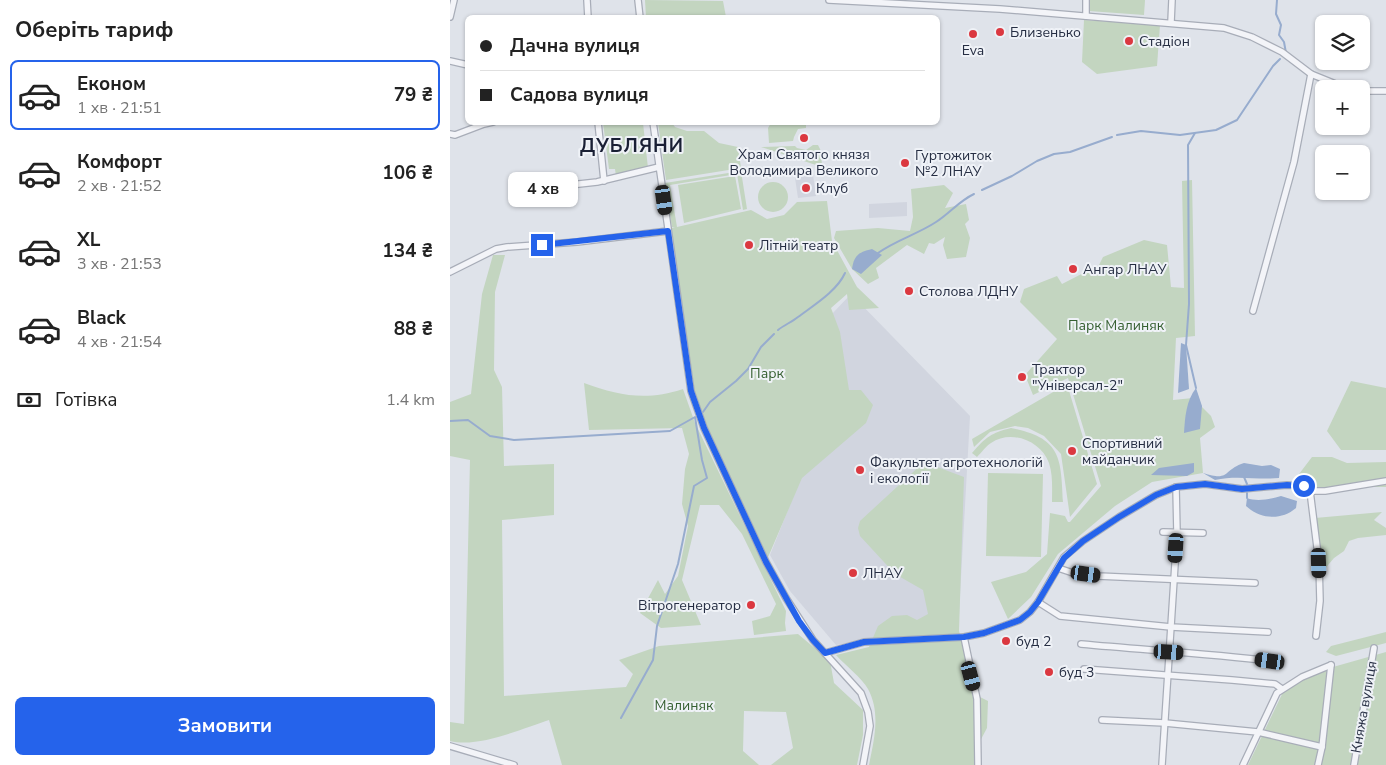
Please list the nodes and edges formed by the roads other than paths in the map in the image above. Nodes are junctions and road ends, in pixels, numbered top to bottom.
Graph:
1 (454, 0) edge
2 (587, 0) edge
3 (638, 0) edge
4 (829, 0) edge
5 (972, 0) edge
6 (1086, 0) edge
7 (1172, 0) edge
8 (971, 8) junction
9 (588, 15) edge
10 (640, 15) edge
11 (1086, 16) junction
12 (450, 18) edge
13 (1171, 22) junction
14 (450, 61) edge
15 (465, 64) edge
16 (1311, 74) junction
17 (1326, 80) edge
18 (1370, 91) edge
19 (1386, 91) edge
20 (481, 125) edge
21 (598, 125) edge
22 (653, 125) edge
23 (450, 134) edge
24 (659, 167) junction
25 (604, 181) junction
26 (561, 186) dead end
27 (668, 231) junction
28 (450, 272) edge
29 (1253, 311) dead end
30 (1386, 480) edge
31 (1176, 487) junction
32 (1310, 491) junction
33 (1163, 532) dead end
34 (1177, 532) junction
35 (1204, 533) dead end
36 (1058, 568) junction
37 (1174, 579) junction
38 (1255, 583) dead end
39 (1038, 602) junction
40 (1171, 627) junction
41 (1268, 632) dead end
42 (1316, 636) dead end
43 (964, 637) junction
44 (1081, 644) dead end
45 (1374, 648) dead end
46 (1169, 652) junction
47 (825, 653) junction
48 (1270, 661) dead end
49 (1084, 669) dead end
50 (1168, 676) junction
51 (1282, 689) junction
52 (1102, 720) dead end
53 (1165, 722) junction
54 (1258, 732) junction
55 (450, 746) edge
56 (1322, 747) junction
57 (514, 765) edge
58 (863, 765) edge
59 (978, 765) edge
60 (1162, 765) edge
61 (1243, 765) edge
62 (1318, 765) edge
63 (1354, 765) edge

1 - 12 street
2 - 9 street
3 - 10 street
4 - 8 street
5 - 8 street
6 - 11 street
7 - 13 street
8 - 11 street
11 - 13 street
13 - 16 street
14 - 15 street
16 - 17 street
16 - 29 street
18 - 19 street
20 - 23 street
21 - 25 street
22 - 24 street
24 - 25 street
24 - 27 street
25 - 26 street
27 - 28 street
27 - 47 street
30 - 32 street
31 - 32 street
31 - 34 street
31 - 36 street
32 - 42 street
33 - 34 street
34 - 35 street
34 - 37 street
36 - 37 street
36 - 39 street
37 - 38 street
37 - 40 street
39 - 40 street
39 - 43 street
40 - 41 street
40 - 46 street
43 - 47 street
43 - 59 street
44 - 46 street
45 - 63 street, Княжа вулиця
46 - 48 street
46 - 50 street
47 - 58 street
49 - 50 street
50 - 51 street
50 - 53 street
51 - 54 street
51 - 56 street
52 - 53 street
53 - 54 street
53 - 60 street
54 - 56 street
54 - 61 street
55 - 57 street
56 - 62 street

